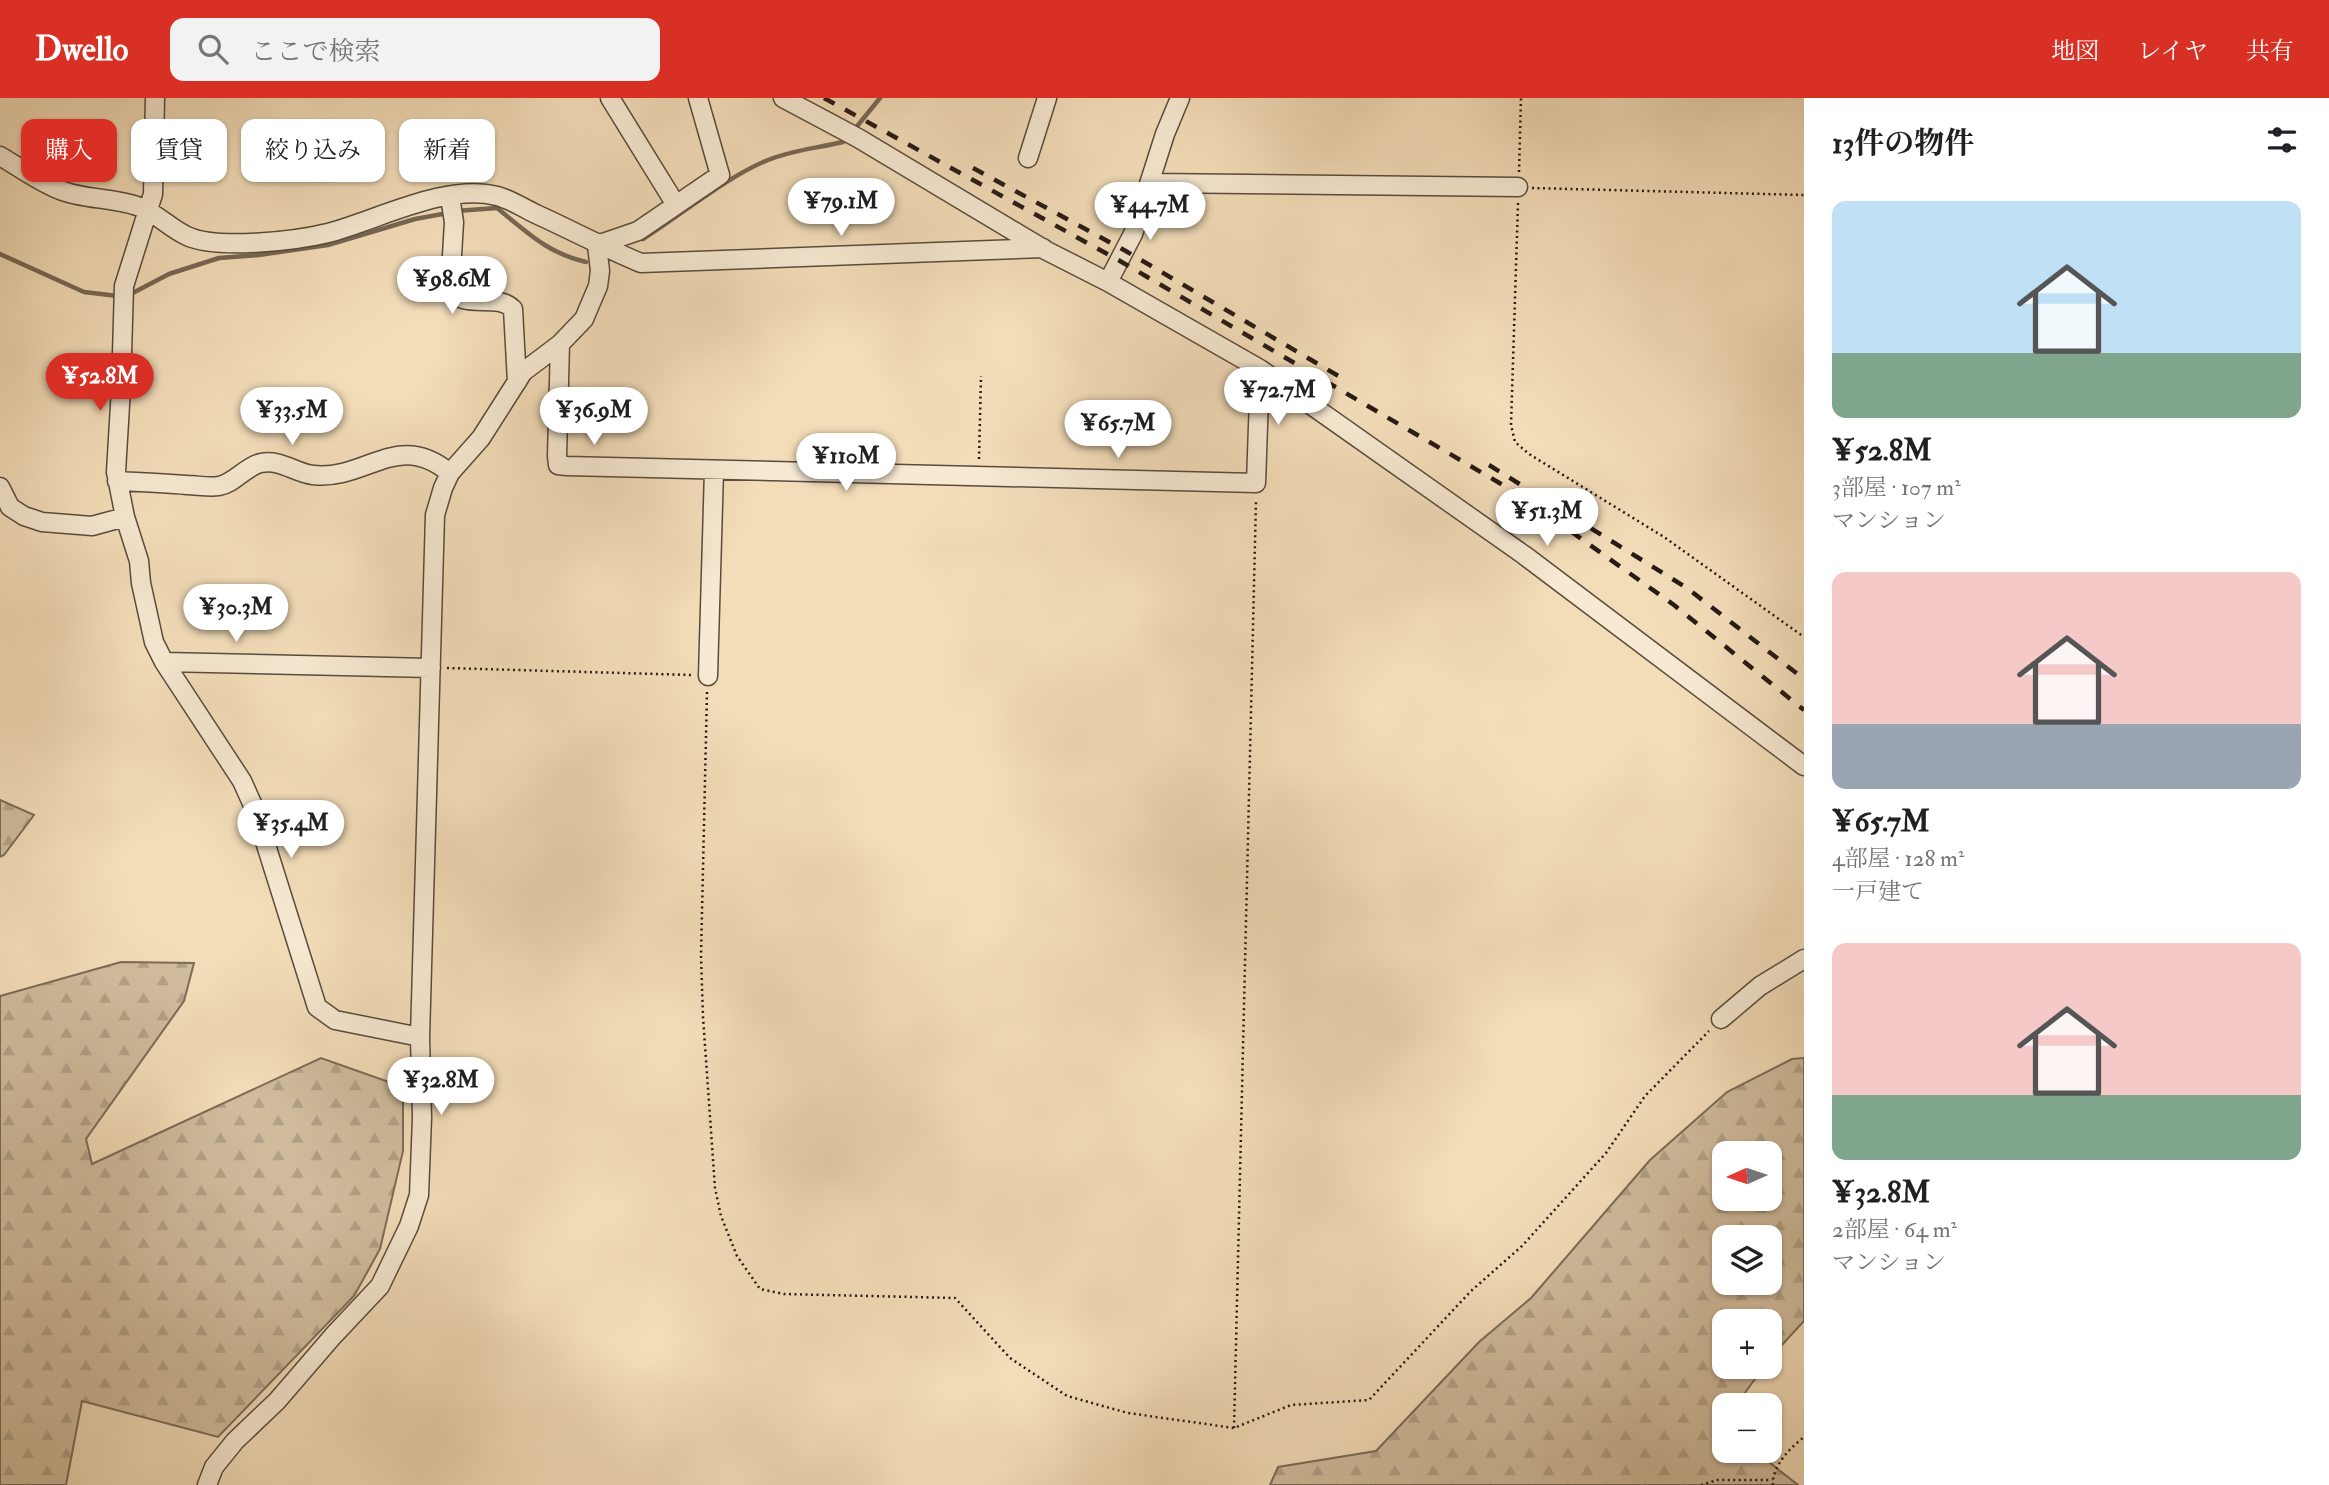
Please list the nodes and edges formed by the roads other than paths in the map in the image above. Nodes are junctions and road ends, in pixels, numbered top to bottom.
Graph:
1 (155, 98) edge
2 (610, 98) edge
3 (698, 98) edge
4 (783, 98) edge
5 (1047, 98) edge
6 (1180, 98) edge
7 (0, 156) edge
8 (1028, 158) dead end
9 (1150, 183) junction
10 (1518, 187) road end
11 (451, 199) junction
12 (676, 205) junction
13 (148, 209) junction
14 (597, 245) junction
15 (1043, 248) junction
16 (1108, 282) junction
17 (560, 344) junction
18 (1260, 369) junction
19 (517, 382) junction
20 (714, 470) junction
21 (450, 473) junction
22 (117, 481) junction
23 (0, 487) edge
24 (125, 517) junction
25 (164, 662) junction
26 (431, 668) junction
27 (708, 676) road end
28 (1804, 766) edge
29 (1804, 959) edge
30 (1721, 1018) road end
31 (421, 1037) junction
32 (207, 1485) edge

1 - 13 street
2 - 12 street
3 - 12 street
4 - 15 street
5 - 8 street
6 - 9 street
7 - 13 street
9 - 10 street
9 - 16 street
11 - 13 street
11 - 14 street
11 - 19 street
12 - 14 street
13 - 22 street
14 - 15 street
14 - 17 street
15 - 16 street
16 - 18 street
17 - 19 street
17 - 20 street
18 - 20 street
18 - 28 street
19 - 21 street
20 - 27 street
21 - 22 street
21 - 26 street
22 - 24 street
23 - 24 street
24 - 25 street
25 - 26 street
25 - 31 street
26 - 31 street
29 - 30 street
31 - 32 street

